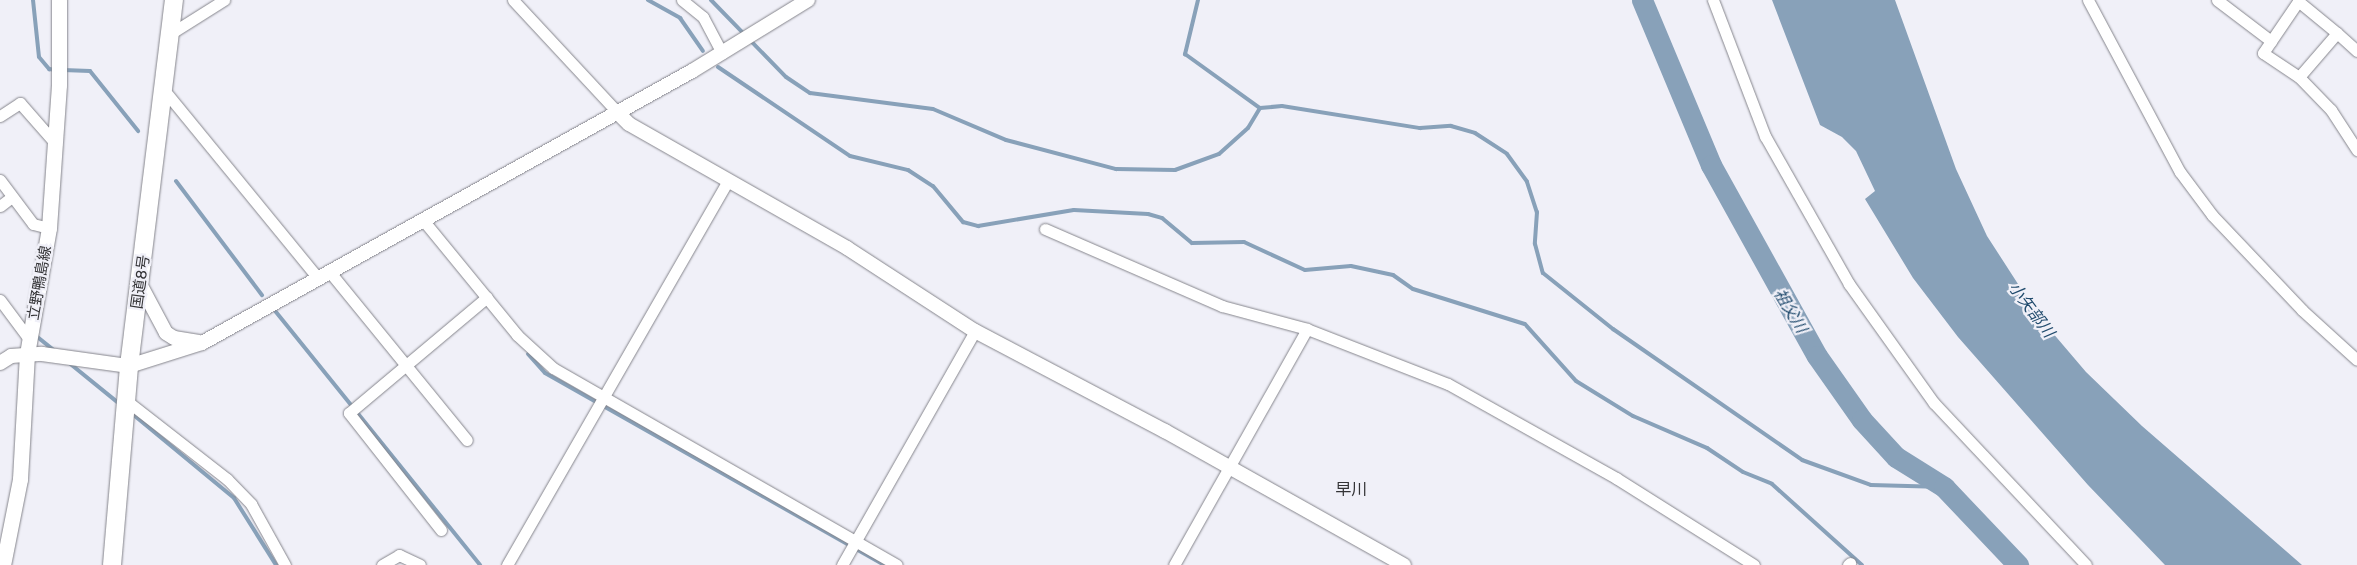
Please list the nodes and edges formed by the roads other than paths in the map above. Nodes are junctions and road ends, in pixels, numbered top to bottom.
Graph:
1 (59, 0) edge
2 (174, 0) edge
3 (224, 0) edge
4 (513, 0) edge
5 (682, 0) edge
6 (808, 0) edge
7 (1714, 0) edge
8 (2088, 0) edge
9 (2217, 0) edge
10 (2298, 0) edge
11 (2337, 33) junction
12 (170, 34) junction
13 (2271, 41) junction
14 (2357, 50) edge
15 (722, 53) junction
16 (2299, 77) junction
17 (164, 90) junction
18 (616, 111) junction
19 (0, 116) edge
20 (2354, 131) edge
21 (56, 144) junction
22 (2357, 150) edge
23 (0, 180) edge
24 (728, 180) junction
25 (12, 197) junction
26 (0, 206) edge
27 (423, 220) junction
28 (49, 228) junction
29 (1045, 228) dead end
30 (323, 274) junction
31 (140, 284) junction
32 (486, 298) junction
33 (0, 300) edge
34 (1306, 329) junction
35 (975, 331) junction
36 (202, 343) junction
37 (28, 346) junction
38 (2357, 360) edge
39 (0, 363) edge
40 (406, 365) junction
41 (130, 366) junction
42 (127, 401) junction
43 (600, 402) junction
44 (467, 440) dead end
45 (1231, 467) junction
46 (441, 530) dead end
47 (853, 546) junction
48 (3, 565) edge
49 (112, 565) edge
50 (285, 565) edge
51 (382, 565) edge
52 (420, 565) edge
53 (507, 565) edge
54 (842, 565) edge
55 (897, 565) edge
56 (1174, 565) edge
57 (1404, 565) edge
58 (1754, 565) edge
59 (2086, 565) edge

1 - 21 main road, 立野鴨島線
2 - 12 highway, 国道8号
3 - 12 street
4 - 18 street
5 - 15 street
6 - 15 street
7 - 59 street
8 - 38 street
9 - 13 street
10 - 11 street
10 - 13 street
11 - 14 street
11 - 16 street
12 - 17 highway, 国道8号
13 - 16 street
15 - 18 street
16 - 20 street
17 - 30 street
17 - 31 highway, 国道8号
18 - 24 street
18 - 27 street
19 - 21 street
20 - 22 street
21 - 28 main road, 立野鴨島線
23 - 25 street
24 - 35 street
24 - 43 street
25 - 26 street
25 - 28 street
27 - 30 street
27 - 32 street
28 - 37 main road, 立野鴨島線
29 - 34 street
30 - 36 street
30 - 40 street
31 - 36 street
31 - 41 highway, 国道8号
32 - 40 street
32 - 43 street
33 - 37 street
34 - 45 street
34 - 58 street
35 - 45 street
35 - 47 street
36 - 41 street
37 - 39 street
37 - 41 street
37 - 48 main road, 立野鴨島線
40 - 44 street
40 - 46 street
41 - 42 highway, 国道8号
42 - 49 highway, 国道8号
42 - 50 street
43 - 47 street
43 - 53 street
45 - 56 street
45 - 57 street
47 - 54 street
47 - 55 street
51 - 52 street

